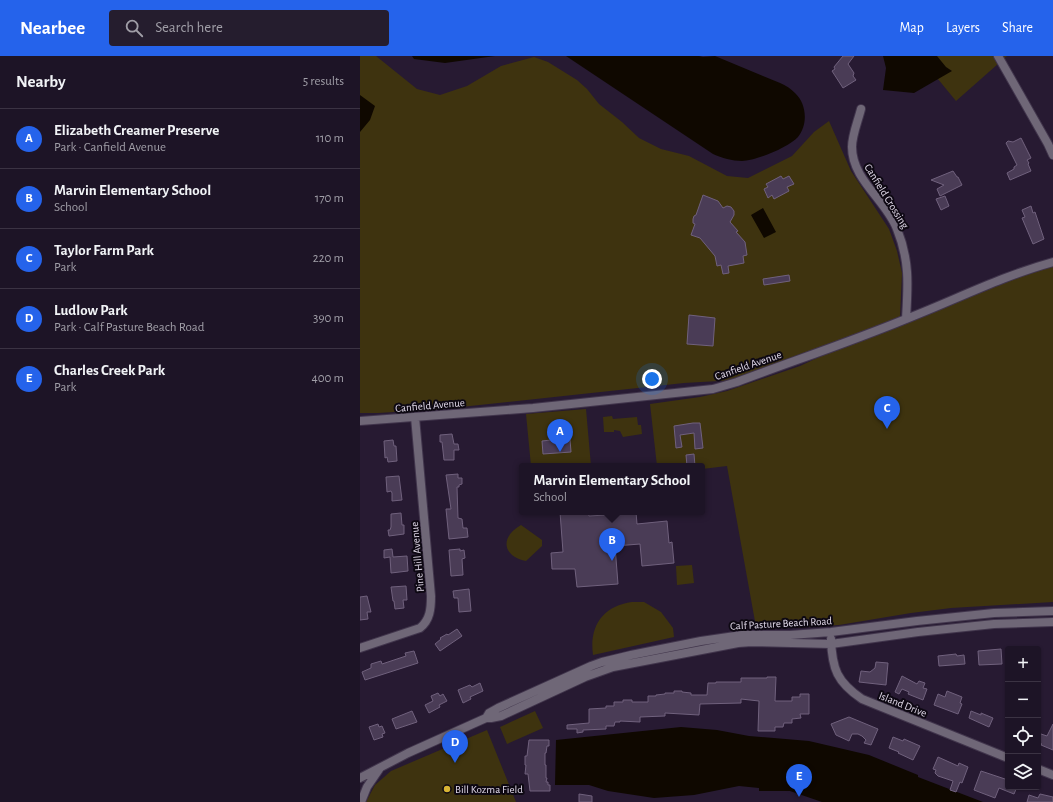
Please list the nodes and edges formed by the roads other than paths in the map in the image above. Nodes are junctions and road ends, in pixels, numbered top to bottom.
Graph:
1 (998, 56) edge
2 (861, 108) dead end
3 (1053, 155) edge
4 (1053, 262) edge
5 (906, 319) junction
6 (415, 418) junction
7 (360, 421) edge
8 (1039, 611) junction
9 (1053, 611) edge
10 (927, 620) junction
11 (1053, 622) edge
12 (1039, 623) junction
13 (928, 631) junction
14 (831, 632) junction
15 (831, 644) junction
16 (360, 648) edge
17 (592, 670) junction
18 (1005, 757) edge
19 (380, 767) junction
20 (1041, 770) edge
21 (1053, 774) edge
22 (360, 778) edge
23 (361, 802) edge

1 - 3 street
2 - 5 street, Canfield Crossing
4 - 5 street, Canfield Avenue
5 - 6 street, Canfield Avenue
6 - 7 street, Canfield Avenue
6 - 16 street, Pine Hill Avenue
8 - 9 street, Calf Pasture Beach Road
8 - 10 street, Calf Pasture Beach Road
8 - 12 street
10 - 13 street
10 - 14 street, Calf Pasture Beach Road
11 - 12 street, Calf Pasture Beach Road
12 - 13 street, Calf Pasture Beach Road
13 - 15 street, Calf Pasture Beach Road
14 - 15 street, Island Drive
14 - 17 street, Calf Pasture Beach Road
15 - 17 street, Calf Pasture Beach Road
15 - 18 street, Island Drive
17 - 19 street, Calf Pasture Beach Road
19 - 22 street, Calf Pasture Beach Road
19 - 23 street
20 - 21 street

